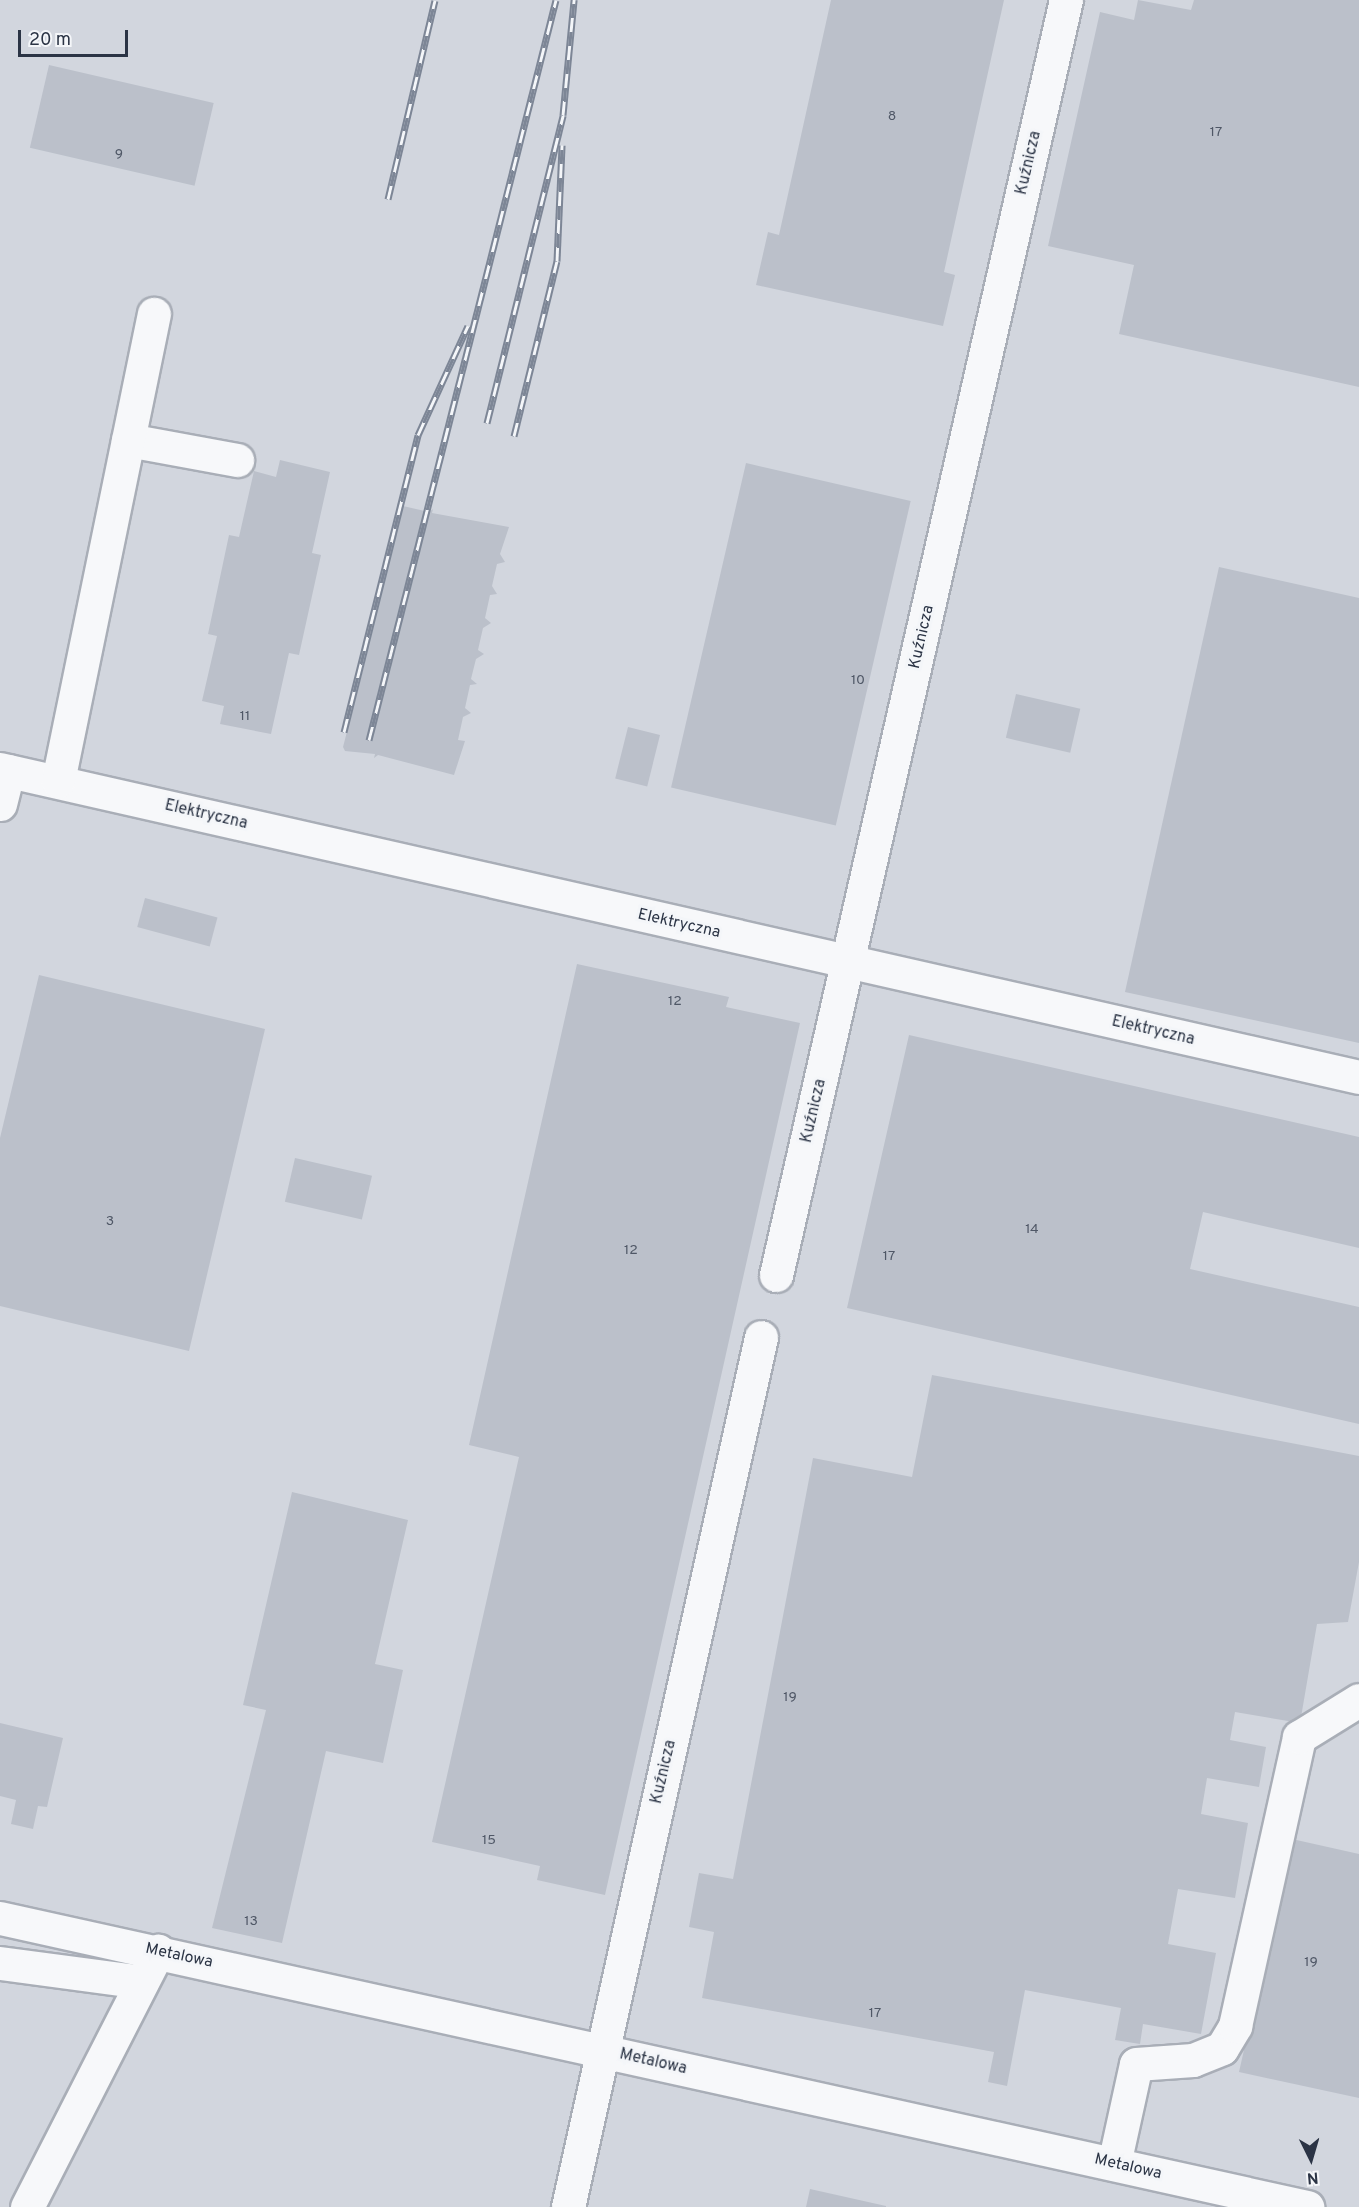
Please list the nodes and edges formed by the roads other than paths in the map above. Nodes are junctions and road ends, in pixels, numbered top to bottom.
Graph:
1 (1066, 0) edge
2 (154, 314) dead end
3 (128, 440) junction
4 (237, 460) dead end
5 (4, 770) edge
6 (58, 781) junction
7 (0, 804) edge
8 (848, 963) junction
9 (1359, 1077) edge
10 (776, 1275) dead end
11 (761, 1337) dead end
12 (1359, 1700) edge
13 (0, 1918) edge
14 (158, 1951) junction
15 (0, 1962) edge
16 (142, 1982) junction
17 (602, 2050) junction
18 (1114, 2164) junction
19 (27, 2207) edge
20 (568, 2207) edge
21 (1307, 2207) edge

1 - 8 street, Kuźnicza
2 - 3 street
3 - 4 street
3 - 6 street
5 - 6 street, Elektryczna
5 - 7 street
6 - 8 street, Elektryczna
8 - 9 street, Elektryczna
8 - 10 street, Kuźnicza
11 - 17 street, Kuźnicza
12 - 18 street
13 - 14 street, Metalowa
14 - 16 street
14 - 17 street, Metalowa
15 - 16 street
16 - 19 street
17 - 18 street, Metalowa
17 - 20 street, Kuźnicza
18 - 21 street, Metalowa

